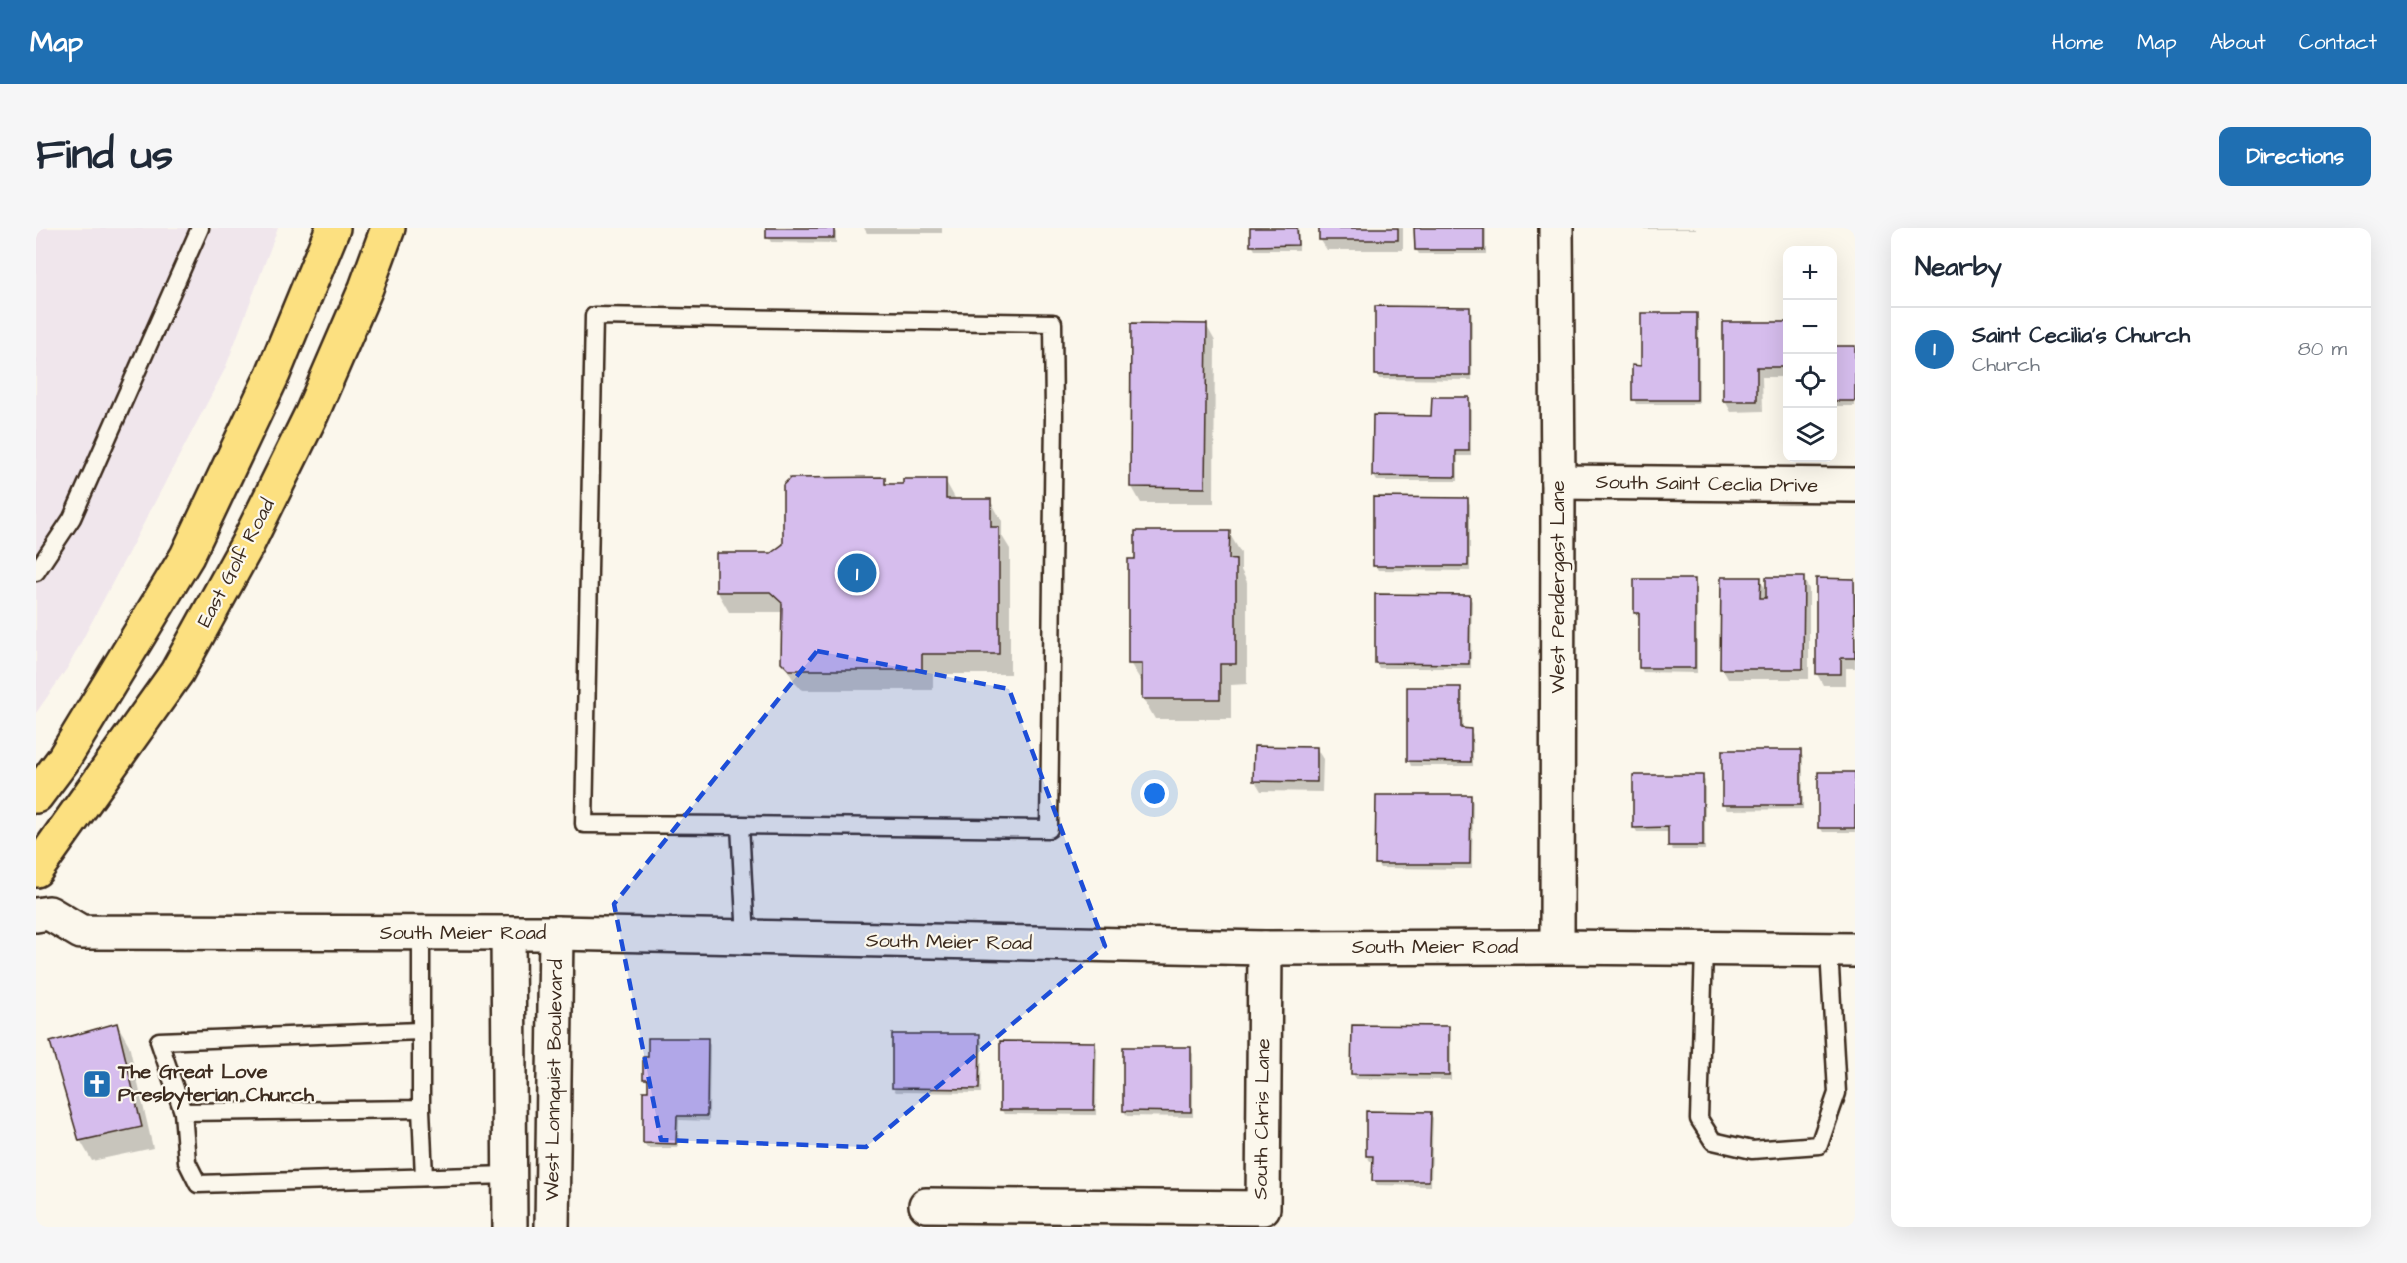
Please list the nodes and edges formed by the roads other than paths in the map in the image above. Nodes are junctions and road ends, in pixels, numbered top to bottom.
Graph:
1 (200, 228) edge
2 (333, 228) edge
3 (388, 228) edge
4 (1556, 228) edge
5 (1558, 482) junction
6 (1855, 485) edge
7 (36, 572) edge
8 (36, 796) edge
9 (740, 825) junction
10 (37, 866) edge
11 (42, 914) edge
12 (422, 933) junction
13 (508, 933) junction
14 (556, 933) junction
15 (746, 938) junction
16 (1557, 947) junction
17 (1264, 948) junction
18 (1704, 948) junction
19 (1842, 950) edge
20 (420, 1031) junction
21 (421, 1109) junction
22 (183, 1112) junction
23 (509, 1175) junction
24 (424, 1177) junction
25 (926, 1205) dead end
26 (510, 1227) edge
27 (552, 1227) edge

1 - 7 lane
2 - 8 main road
3 - 10 main road, East Golf Road
4 - 5 street, West Pendergast Lane
5 - 6 street, South Saint Ceclia Drive
5 - 16 street, West Pendergast Lane
9 - 9 lane
9 - 15 lane
10 - 11 street, South Meier Road
11 - 12 street, South Meier Road
12 - 13 street, South Meier Road
12 - 20 lane
13 - 14 street, South Meier Road
13 - 23 street
14 - 15 street, South Meier Road
14 - 27 street, West Lonnquist Boulevard
15 - 17 street, South Meier Road
16 - 17 street, South Meier Road
16 - 18 street, South Meier Road
17 - 25 street, South Chris Lane
18 - 19 street, South Meier Road
18 - 19 lane
20 - 21 lane
20 - 22 lane
21 - 22 lane
21 - 24 lane
22 - 24 lane
23 - 24 lane
23 - 26 street

